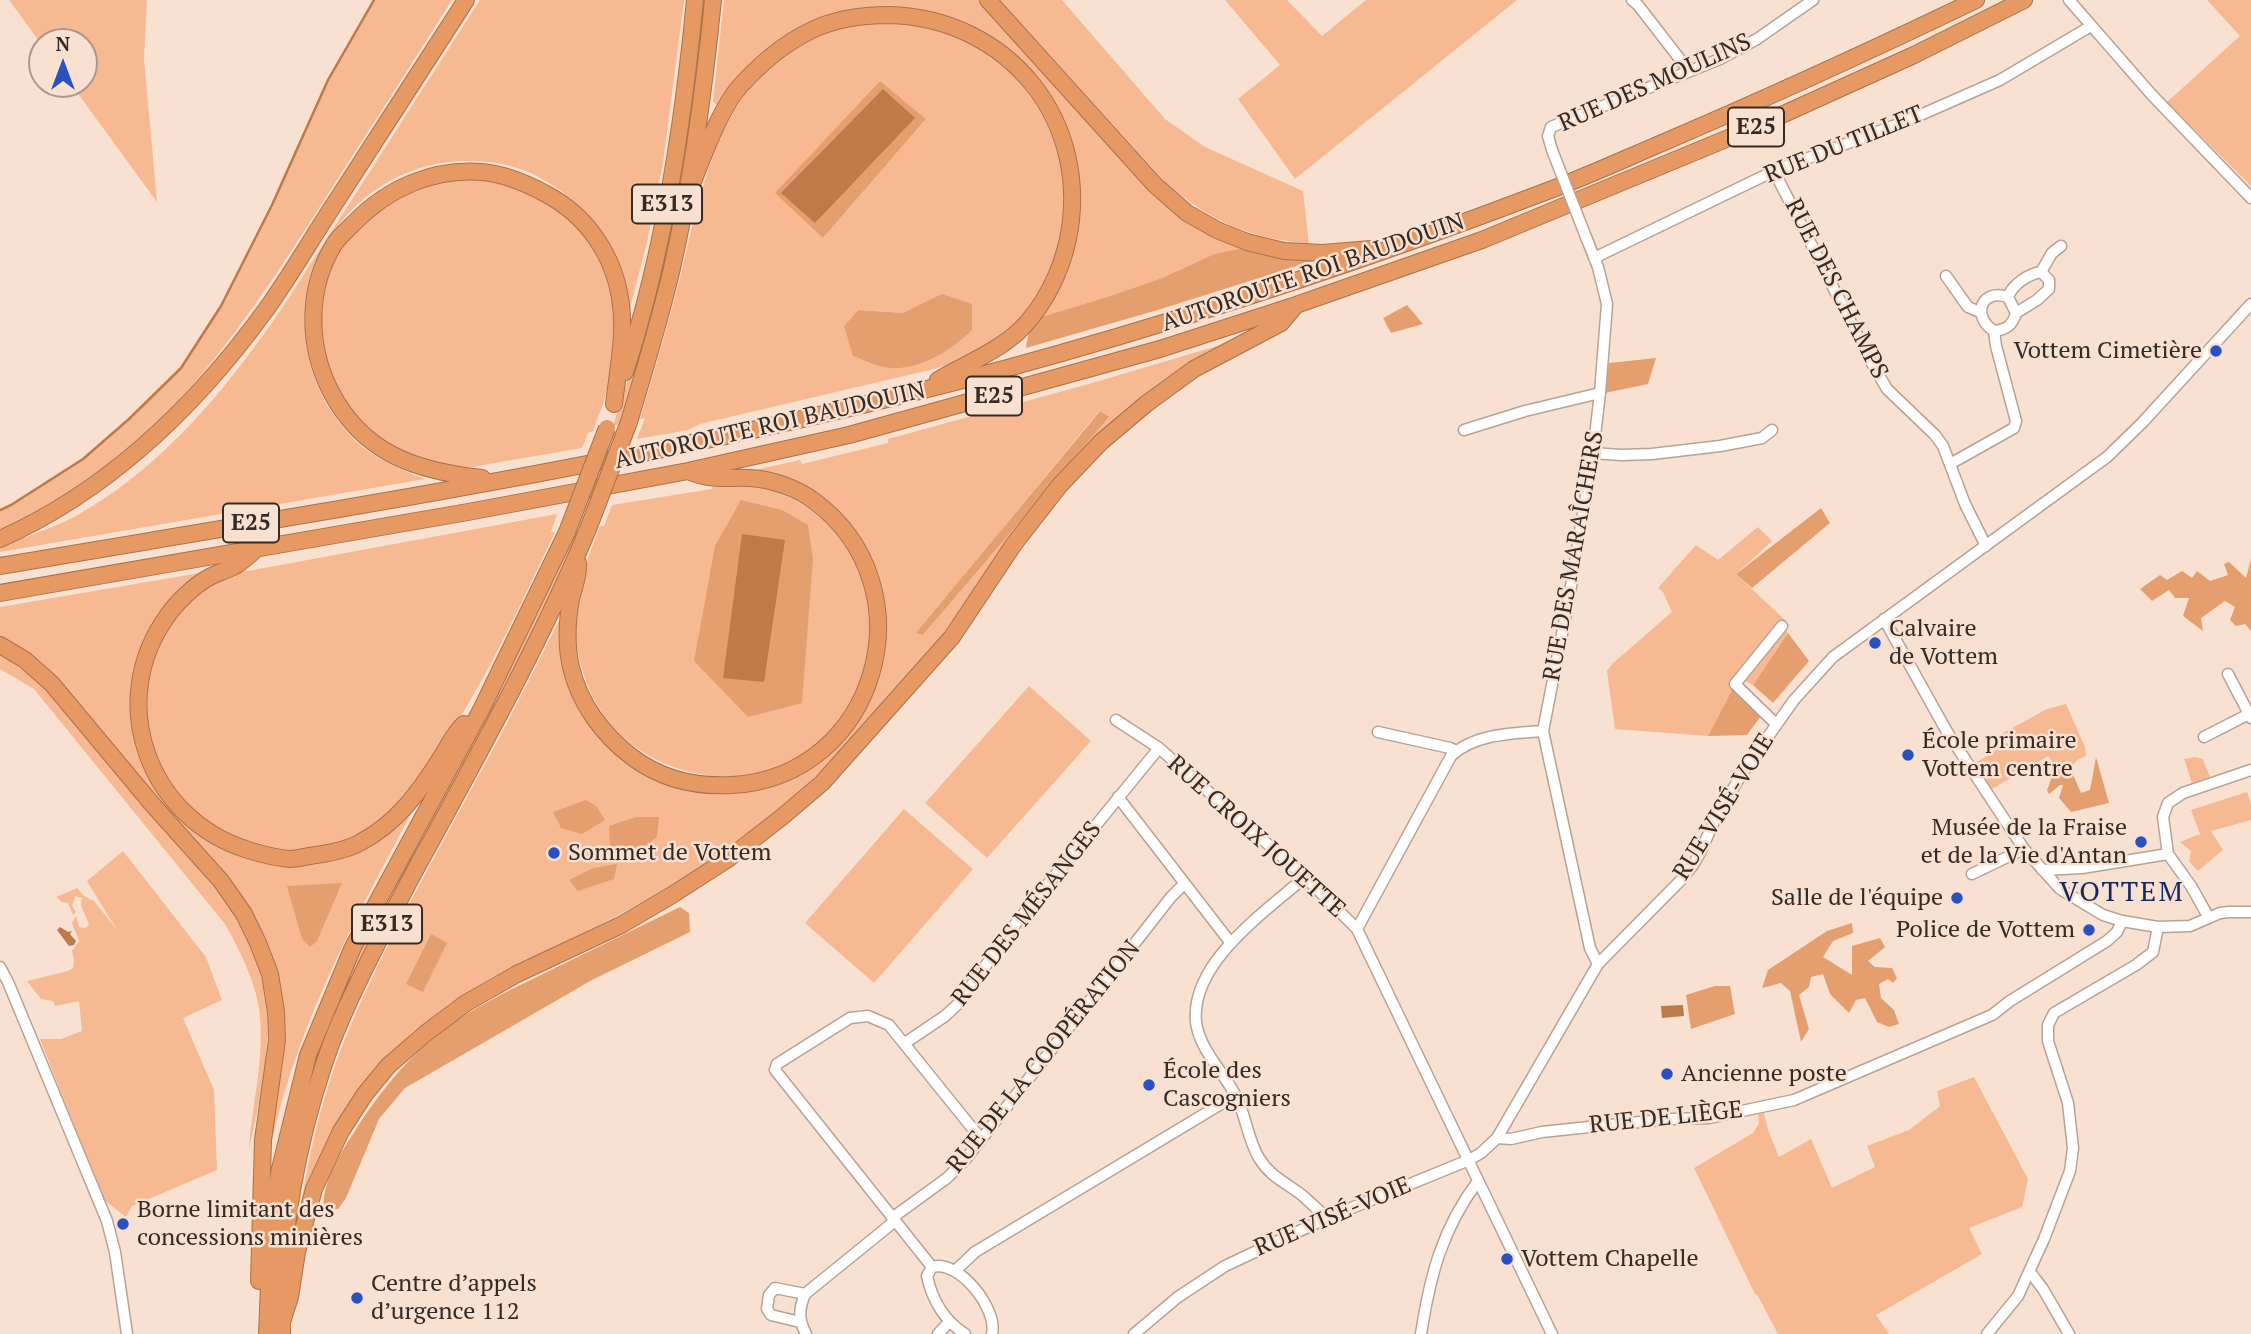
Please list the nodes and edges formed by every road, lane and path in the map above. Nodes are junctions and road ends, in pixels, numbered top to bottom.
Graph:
1 (466, 0) edge
2 (695, 0) edge
3 (713, 0) edge
4 (988, 0) edge
5 (1632, 0) edge
6 (1813, 0) edge
7 (1976, 0) edge
8 (2024, 0) edge
9 (2069, 0) edge
10 (2091, 26) junction
11 (1689, 71) junction
12 (1552, 150) joint
13 (1774, 171) junction
14 (2251, 198) edge
15 (686, 199) junction
16 (2061, 246) dead end
17 (1384, 250) junction
18 (1594, 258) junction
19 (2040, 272) junction
20 (1946, 276) dead end
21 (2007, 297) junction
22 (2251, 303) edge
23 (1296, 305) junction
24 (1980, 312) junction
25 (2016, 313) junction
26 (1994, 331) junction
27 (920, 391) junction
28 (1600, 393) junction
29 (614, 404) junction
30 (1464, 430) dead end
31 (1772, 430) dead end
32 (1593, 453) junction
33 (1950, 464) junction
34 (688, 471) junction
35 (502, 480) junction
36 (0, 539) edge
37 (1986, 546) junction
38 (257, 549) junction
39 (577, 554) junction
40 (0, 566) edge
41 (0, 593) edge
42 (1884, 619) junction
43 (1782, 626) dead end
44 (0, 645) edge
45 (2228, 674) dead end
46 (482, 708) junction
47 (2250, 716) edge
48 (1116, 720) dead end
49 (1776, 724) junction
50 (1543, 731) junction
51 (1378, 732) dead end
52 (2204, 737) dead end
53 (1158, 748) junction
54 (1457, 751) junction
55 (2251, 770) edge
56 (1118, 797) junction
57 (2024, 849) junction
58 (2168, 854) junction
59 (2042, 870) junction
60 (1972, 874) dead end
61 (1305, 877) junction
62 (1184, 884) junction
63 (2251, 912) edge
64 (2209, 918) junction
65 (2122, 921) junction
66 (2158, 928) junction
67 (1357, 929) junction
68 (1230, 942) junction
69 (1598, 964) junction
70 (0, 967) edge
71 (905, 1043) junction
72 (1237, 1099) junction
73 (981, 1139) junction
74 (1497, 1139) junction
75 (1469, 1160) junction
76 (1478, 1181) junction
77 (1327, 1218) junction
78 (894, 1220) junction
79 (932, 1267) junction
80 (956, 1270) junction
81 (2029, 1272) junction
82 (806, 1294) junction
83 (800, 1322) junction
84 (949, 1322) junction
85 (282, 1328) edge
86 (127, 1334) edge
87 (261, 1334) edge
88 (267, 1334) edge
89 (806, 1334) edge
90 (938, 1334) edge
91 (965, 1334) edge
92 (992, 1334) edge
93 (1134, 1334) edge
94 (1421, 1334) edge
95 (1552, 1334) edge
96 (1987, 1334) edge
97 (2069, 1334) edge

1 - 36 highway
2 - 29 highway, AUTOROUTE ROI BAUDOUIN / E313
3 - 15 highway, E313
4 - 17 highway
5 - 11 street
6 - 11 street, RUE DES MOULINS
7 - 17 highway, AUTOROUTE ROI BAUDOUIN / E25
8 - 23 highway, AUTOROUTE ROI BAUDOUIN / E25
9 - 10 street
10 - 13 street, RUE DU TILLET
10 - 14 street
11 - 12 street, RUE DES MOULINS
12 - 18 street, RUE DES MARAÎCHERS, bridge
13 - 18 street, RUE DU TILLET
13 - 33 street, RUE DES CHAMPS
15 - 27 highway
15 - 39 highway, E313, bridge
16 - 19 street
17 - 27 highway, E25
18 - 28 street, RUE DES MARAÎCHERS
19 - 21 street
19 - 25 street
20 - 24 street
21 - 24 street
21 - 25 street
22 - 37 street, RUE VISÉ-VOIE
23 - 34 highway, AUTOROUTE ROI BAUDOUIN / E25
23 - 85 highway
24 - 26 street
25 - 26 street
26 - 33 street
27 - 35 highway, E25
28 - 30 street
28 - 32 street, RUE DES MARAÎCHERS
29 - 35 highway
29 - 46 highway, AUTOROUTE ROI BAUDOUIN / E313, bridge
31 - 32 street
32 - 50 street, RUE DES MARAÎCHERS
33 - 37 street, RUE DES CHAMPS
34 - 38 highway, AUTOROUTE ROI BAUDOUIN / E25
34 - 39 highway
35 - 40 highway, E25
37 - 42 street, RUE VISÉ-VOIE
38 - 41 highway, E25
38 - 46 highway
39 - 85 highway, E313
42 - 49 street, RUE VISÉ-VOIE
42 - 57 street
43 - 49 street
44 - 87 highway
45 - 47 street
46 - 88 highway, E313
47 - 52 street
48 - 53 street, RUE CROIX JOUETTE
49 - 69 street, RUE VISÉ-VOIE
50 - 54 street
50 - 69 street, RUE DES MARAÎCHERS
51 - 54 street
53 - 56 street, RUE DES MÉSANGES
53 - 61 street, RUE CROIX JOUETTE
54 - 67 street
55 - 58 street
56 - 62 street
56 - 71 street, RUE DES MÉSANGES
57 - 59 street
57 - 60 street
58 - 59 street
58 - 64 street
59 - 65 street
61 - 67 street, RUE CROIX JOUETTE
61 - 68 street
62 - 68 street
62 - 73 street, RUE DE LA COOPÉRATION
63 - 64 street
64 - 66 street
65 - 66 street
65 - 74 street, RUE DE LIÈGE
66 - 81 street
67 - 75 street, RUE CROIX JOUETTE
68 - 72 street
69 - 74 street, RUE VISÉ-VOIE
70 - 86 street
71 - 73 street
71 - 78 street
72 - 77 street
72 - 80 street
73 - 78 street, RUE DE LA COOPÉRATION
74 - 75 street, RUE VISÉ-VOIE
75 - 76 street, RUE CROIX JOUETTE
75 - 77 street, RUE VISÉ-VOIE
76 - 94 street
76 - 95 street, RUE CROIX JOUETTE
77 - 93 street, RUE VISÉ-VOIE
78 - 79 street
78 - 82 street, RUE DE LA COOPÉRATION
79 - 80 street
79 - 84 street
80 - 92 street
81 - 96 street
81 - 97 street
82 - 83 street
82 - 83 street
83 - 89 street
84 - 90 street
84 - 91 street

